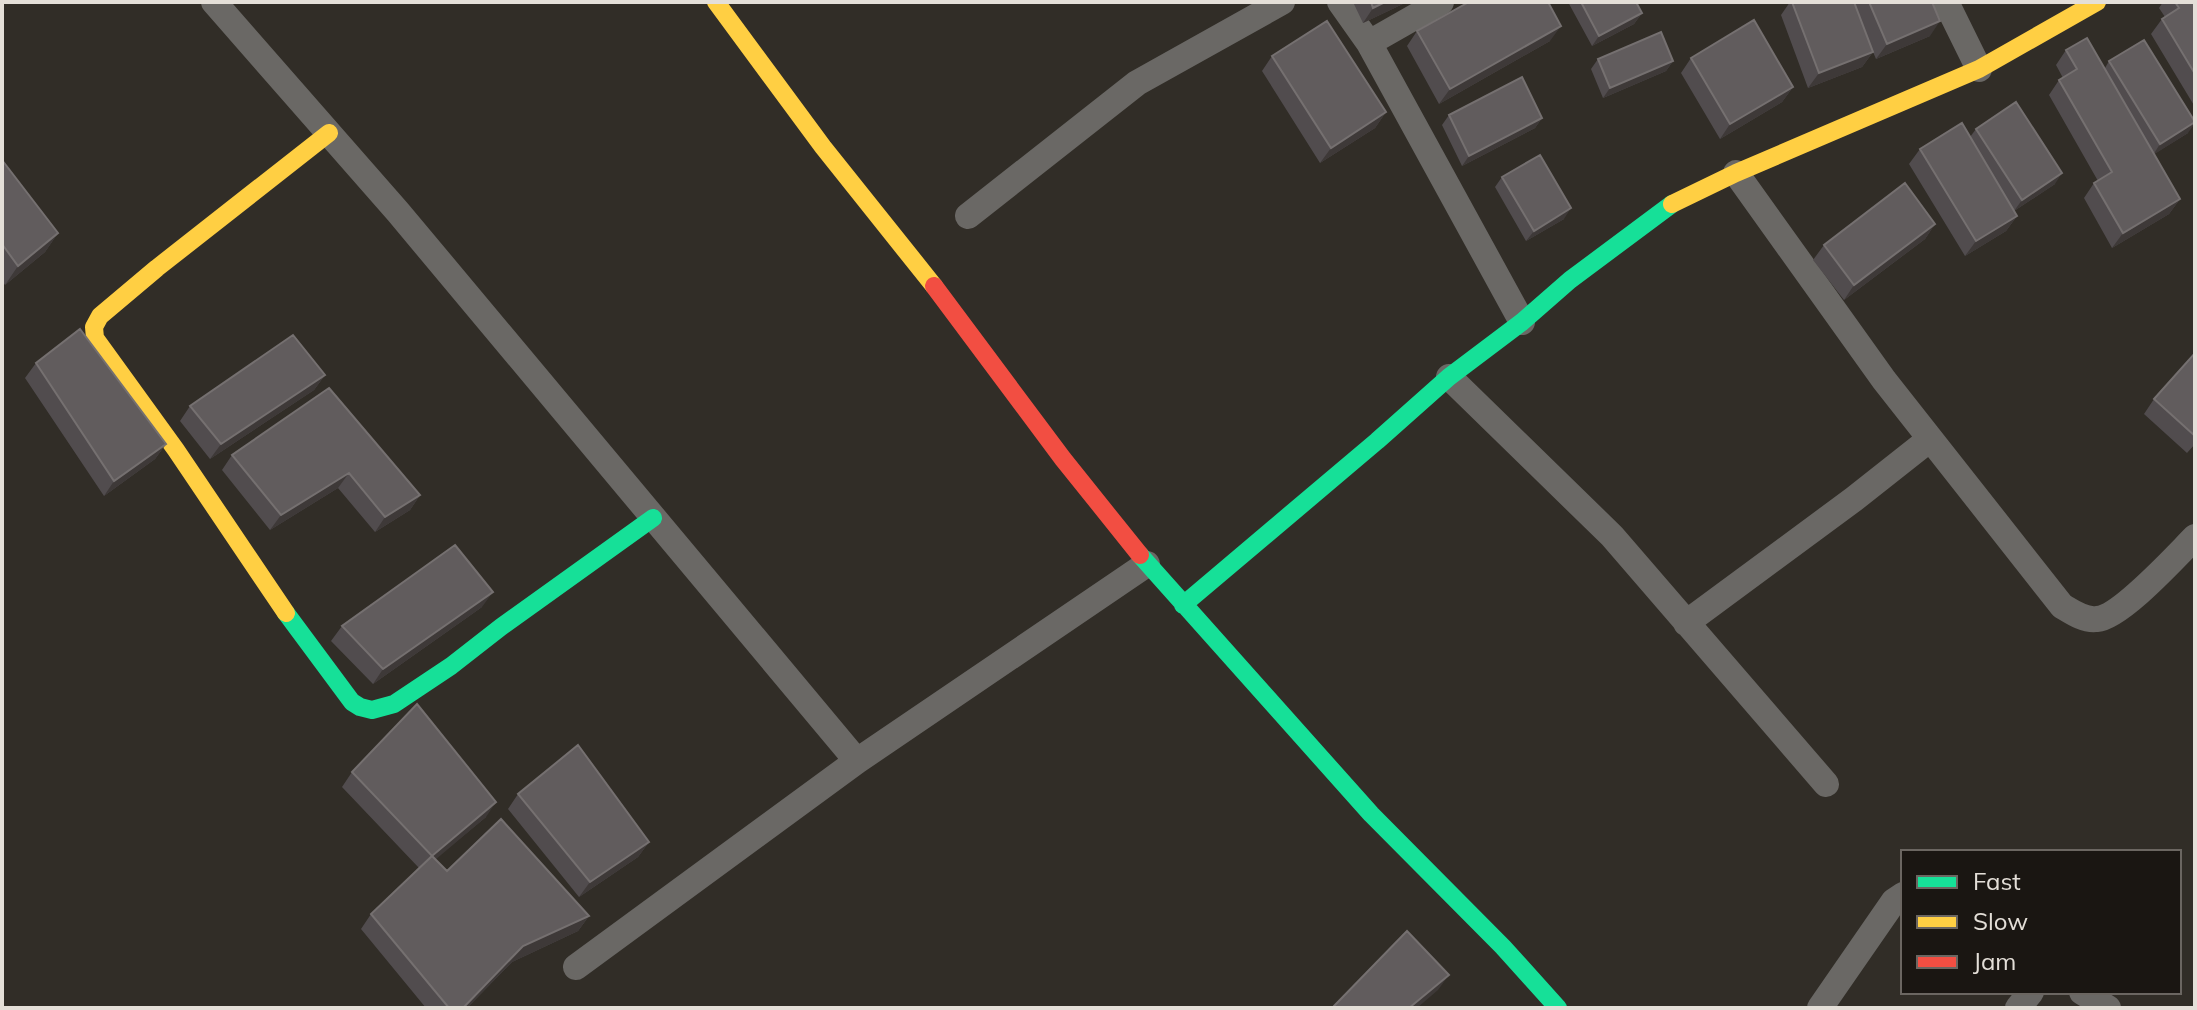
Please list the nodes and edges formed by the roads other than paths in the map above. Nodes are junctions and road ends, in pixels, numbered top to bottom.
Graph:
1 (214, 2) edge
2 (716, 2) edge
3 (1282, 2) edge
4 (1340, 2) edge
5 (1441, 2) edge
6 (1946, 2) edge
7 (2097, 2) edge
8 (1369, 43) junction
9 (1979, 69) junction
10 (329, 133) junction
11 (1736, 173) junction
12 (968, 216) dead end
13 (1522, 322) junction
14 (1449, 377) junction
15 (1930, 439) junction
16 (653, 518) junction
17 (2195, 537) edge
18 (1147, 564) junction
19 (1183, 605) junction
20 (1686, 623) junction
21 (857, 761) junction
22 (1826, 784) dead end
23 (1901, 896) edge
24 (576, 967) dead end
25 (2085, 994) edge
26 (1558, 1008) edge
27 (1820, 1008) edge
28 (2108, 1008) edge

1 - 10 street
2 - 18 street
3 - 12 street
4 - 8 street
5 - 8 street
6 - 9 street
7 - 9 street
8 - 13 street
9 - 11 street
10 - 16 street
10 - 16 street
11 - 13 street
11 - 15 street
13 - 14 street
14 - 19 street
14 - 20 street
15 - 17 street
15 - 20 street
16 - 21 street
18 - 19 street
18 - 21 street
19 - 26 street
20 - 22 street
21 - 24 street
23 - 27 street
25 - 28 street

